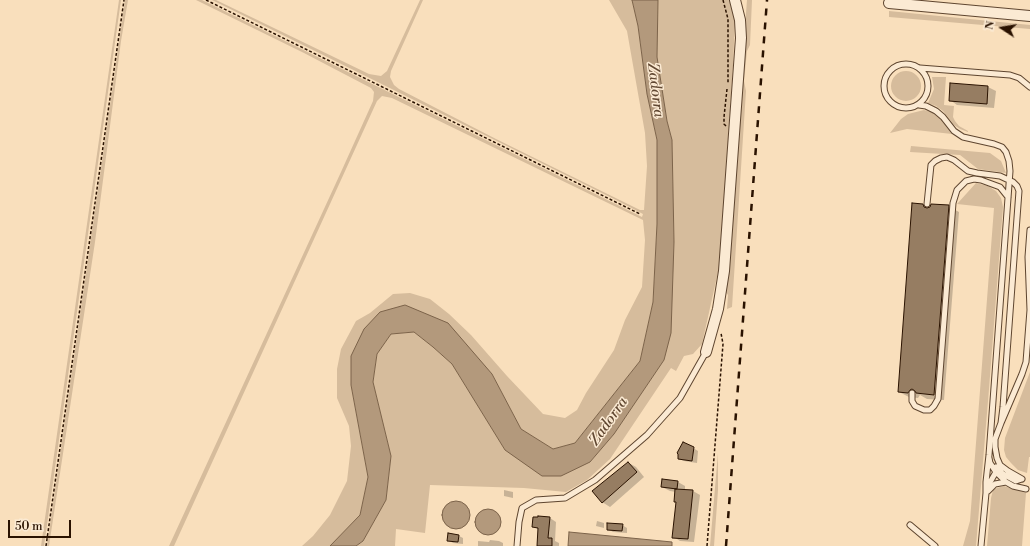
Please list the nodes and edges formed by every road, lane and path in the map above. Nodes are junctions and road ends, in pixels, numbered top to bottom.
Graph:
1 (124, 0) edge
2 (206, 0) edge
3 (723, 0) edge
4 (739, 2) edge
5 (889, 3) dead end
6 (1030, 16) edge
7 (920, 68) junction
8 (1030, 87) edge
9 (918, 105) junction
10 (734, 135) junction
11 (1009, 180) junction
12 (1008, 197) junction
13 (927, 204) dead end
14 (640, 214) dead end
15 (1030, 230) edge
16 (721, 330) dead end
17 (706, 352) joint
18 (912, 393) dead end
19 (1001, 423) junction
20 (989, 455) junction
21 (992, 465) junction
22 (998, 468) junction
23 (987, 470) junction
24 (1022, 479) dead end
25 (1006, 482) junction
26 (1026, 489) dead end
27 (986, 493) junction
28 (910, 525) dead end
29 (46, 546) edge
30 (517, 546) edge
31 (707, 546) edge
32 (935, 546) edge
33 (981, 546) edge

1 - 29 path
2 - 14 path
3 - 10 path
4 - 10 street
5 - 6 street
7 - 8 lane
7 - 9 lane
7 - 9 lane
9 - 11 lane
10 - 17 street
11 - 12 lane
11 - 13 lane
11 - 19 lane
12 - 18 lane
12 - 20 lane
15 - 19 lane
16 - 31 path
17 - 30 lane
19 - 22 lane
20 - 21 lane
20 - 23 lane
21 - 22 lane
21 - 23 lane
22 - 24 lane
22 - 25 lane
22 - 27 lane
23 - 27 lane
25 - 26 lane
25 - 27 lane
27 - 33 lane
28 - 32 lane

